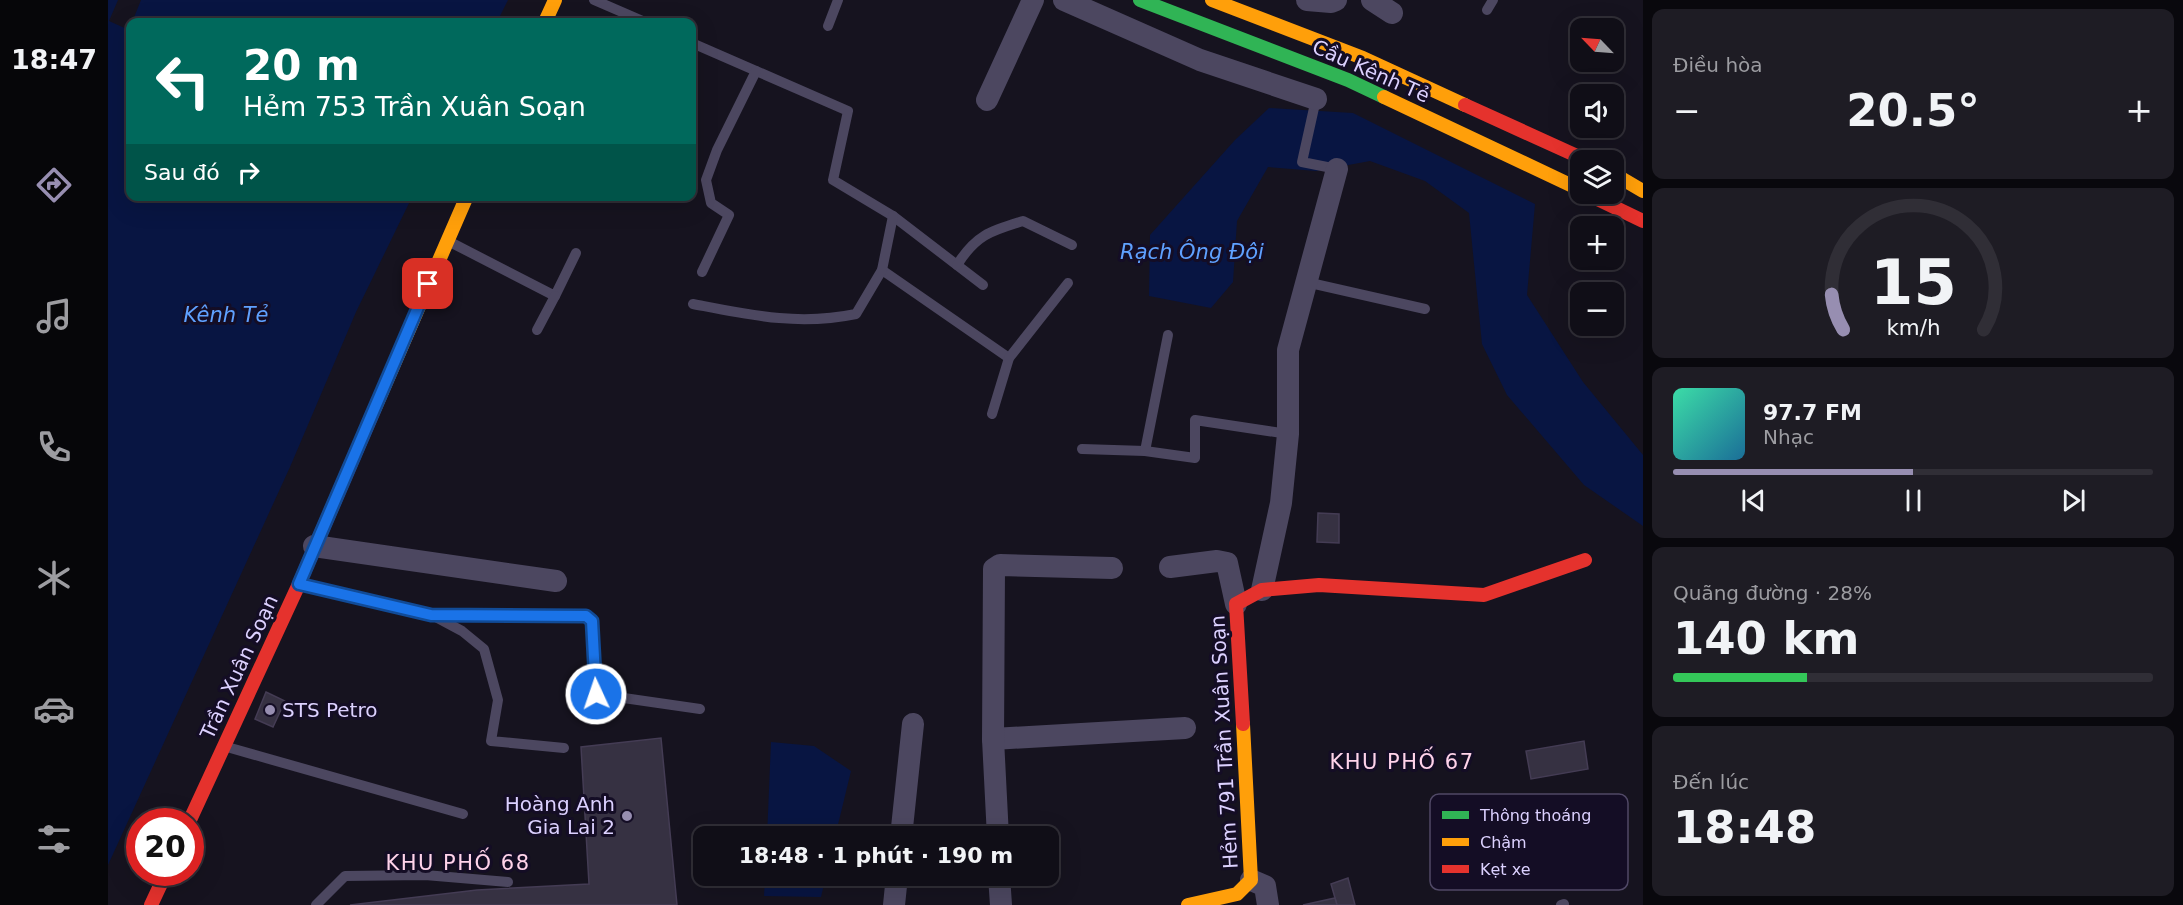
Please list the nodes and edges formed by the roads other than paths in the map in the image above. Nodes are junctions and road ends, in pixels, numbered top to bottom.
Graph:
1 (555, 0) edge
2 (594, 0) edge
3 (838, 0) edge
4 (1033, 0) edge
5 (1065, 0) edge
6 (1140, 0) edge
7 (1212, 0) edge
8 (1307, 0) edge
9 (1336, 0) edge
10 (1372, 0) edge
11 (1493, 0) edge
12 (1487, 10) dead end
13 (1392, 13) dead end
14 (547, 18) edge
15 (636, 18) edge
16 (828, 26) dead end
17 (696, 45) edge
18 (756, 71) junction
19 (1316, 99) joint
20 (987, 100) dead end
21 (1570, 153) edge
22 (1337, 170) joint
23 (1624, 180) edge
24 (1570, 185) edge
25 (1643, 191) edge
26 (465, 201) edge
27 (1609, 204) edge
28 (893, 216) junction
29 (1643, 221) edge
30 (447, 240) junction
31 (1072, 245) dead end
32 (576, 254) dead end
33 (957, 265) junction
34 (882, 270) junction
35 (702, 272) dead end
36 (1306, 282) junction
37 (1068, 283) dead end
38 (983, 285) dead end
39 (555, 296) junction
40 (693, 304) dead end
41 (1425, 309) dead end
42 (537, 330) dead end
43 (1168, 335) dead end
44 (1009, 358) junction
45 (992, 414) dead end
46 (1288, 434) junction
47 (1082, 450) dead end
48 (1144, 451) junction
49 (314, 546) junction
50 (1585, 560) dead end
51 (1170, 567) dead end
52 (1112, 568) dead end
53 (556, 581) dead end
54 (299, 584) junction
55 (1262, 590) junction
56 (1236, 603) junction
57 (431, 615) junction
58 (700, 709) dead end
59 (913, 724) dead end
60 (1185, 728) dead end
61 (993, 739) junction
62 (224, 746) junction
63 (564, 748) dead end
64 (195, 808) edge
65 (463, 814) dead end
66 (902, 826) edge
67 (997, 826) edge
68 (1251, 880) junction
69 (508, 882) dead end
70 (160, 886) edge
71 (896, 886) edge
72 (999, 886) edge
73 (151, 905) edge
74 (316, 905) edge
75 (894, 905) edge
76 (1000, 905) edge
77 (1188, 905) edge
78 (1268, 905) edge

1 - 14 main road
2 - 15 lane
3 - 16 lane
4 - 20 street
5 - 19 street
6 - 24 main road, Cầu Kênh Tẻ
7 - 21 main road, Cầu Kênh Tẻ
8 - 9 street
10 - 13 street
11 - 12 lane
17 - 18 lane
18 - 28 lane
18 - 35 lane
19 - 22 lane
22 - 36 street
23 - 25 main road
26 - 30 main road, Trần Xuân Soạn
27 - 29 main road
28 - 33 lane
28 - 34 lane
30 - 39 lane
30 - 49 main road, Trần Xuân Soạn
31 - 33 lane
32 - 39 lane
33 - 38 lane
34 - 40 lane
34 - 44 lane
36 - 41 lane
36 - 46 street
37 - 44 lane
39 - 42 lane
43 - 48 lane
44 - 45 lane
46 - 48 lane
46 - 55 street
47 - 48 lane
49 - 53 street
49 - 54 main road, Trần Xuân Soạn
50 - 55 main road, Hẻm 791 Trần Xuân Soạn
51 - 56 street
52 - 61 street
54 - 57 lane
54 - 62 main road, Trần Xuân Soạn
55 - 56 main road, Hẻm 791 Trần Xuân Soạn
56 - 68 main road, Hẻm 791 Trần Xuân Soạn
57 - 58 lane
57 - 63 lane
59 - 66 street
60 - 61 street
61 - 67 street
62 - 64 main road, Trần Xuân Soạn
62 - 65 lane
68 - 77 main road, Hẻm 791 Trần Xuân Soạn
68 - 78 street
69 - 74 lane
70 - 73 main road
71 - 75 street
72 - 76 street

